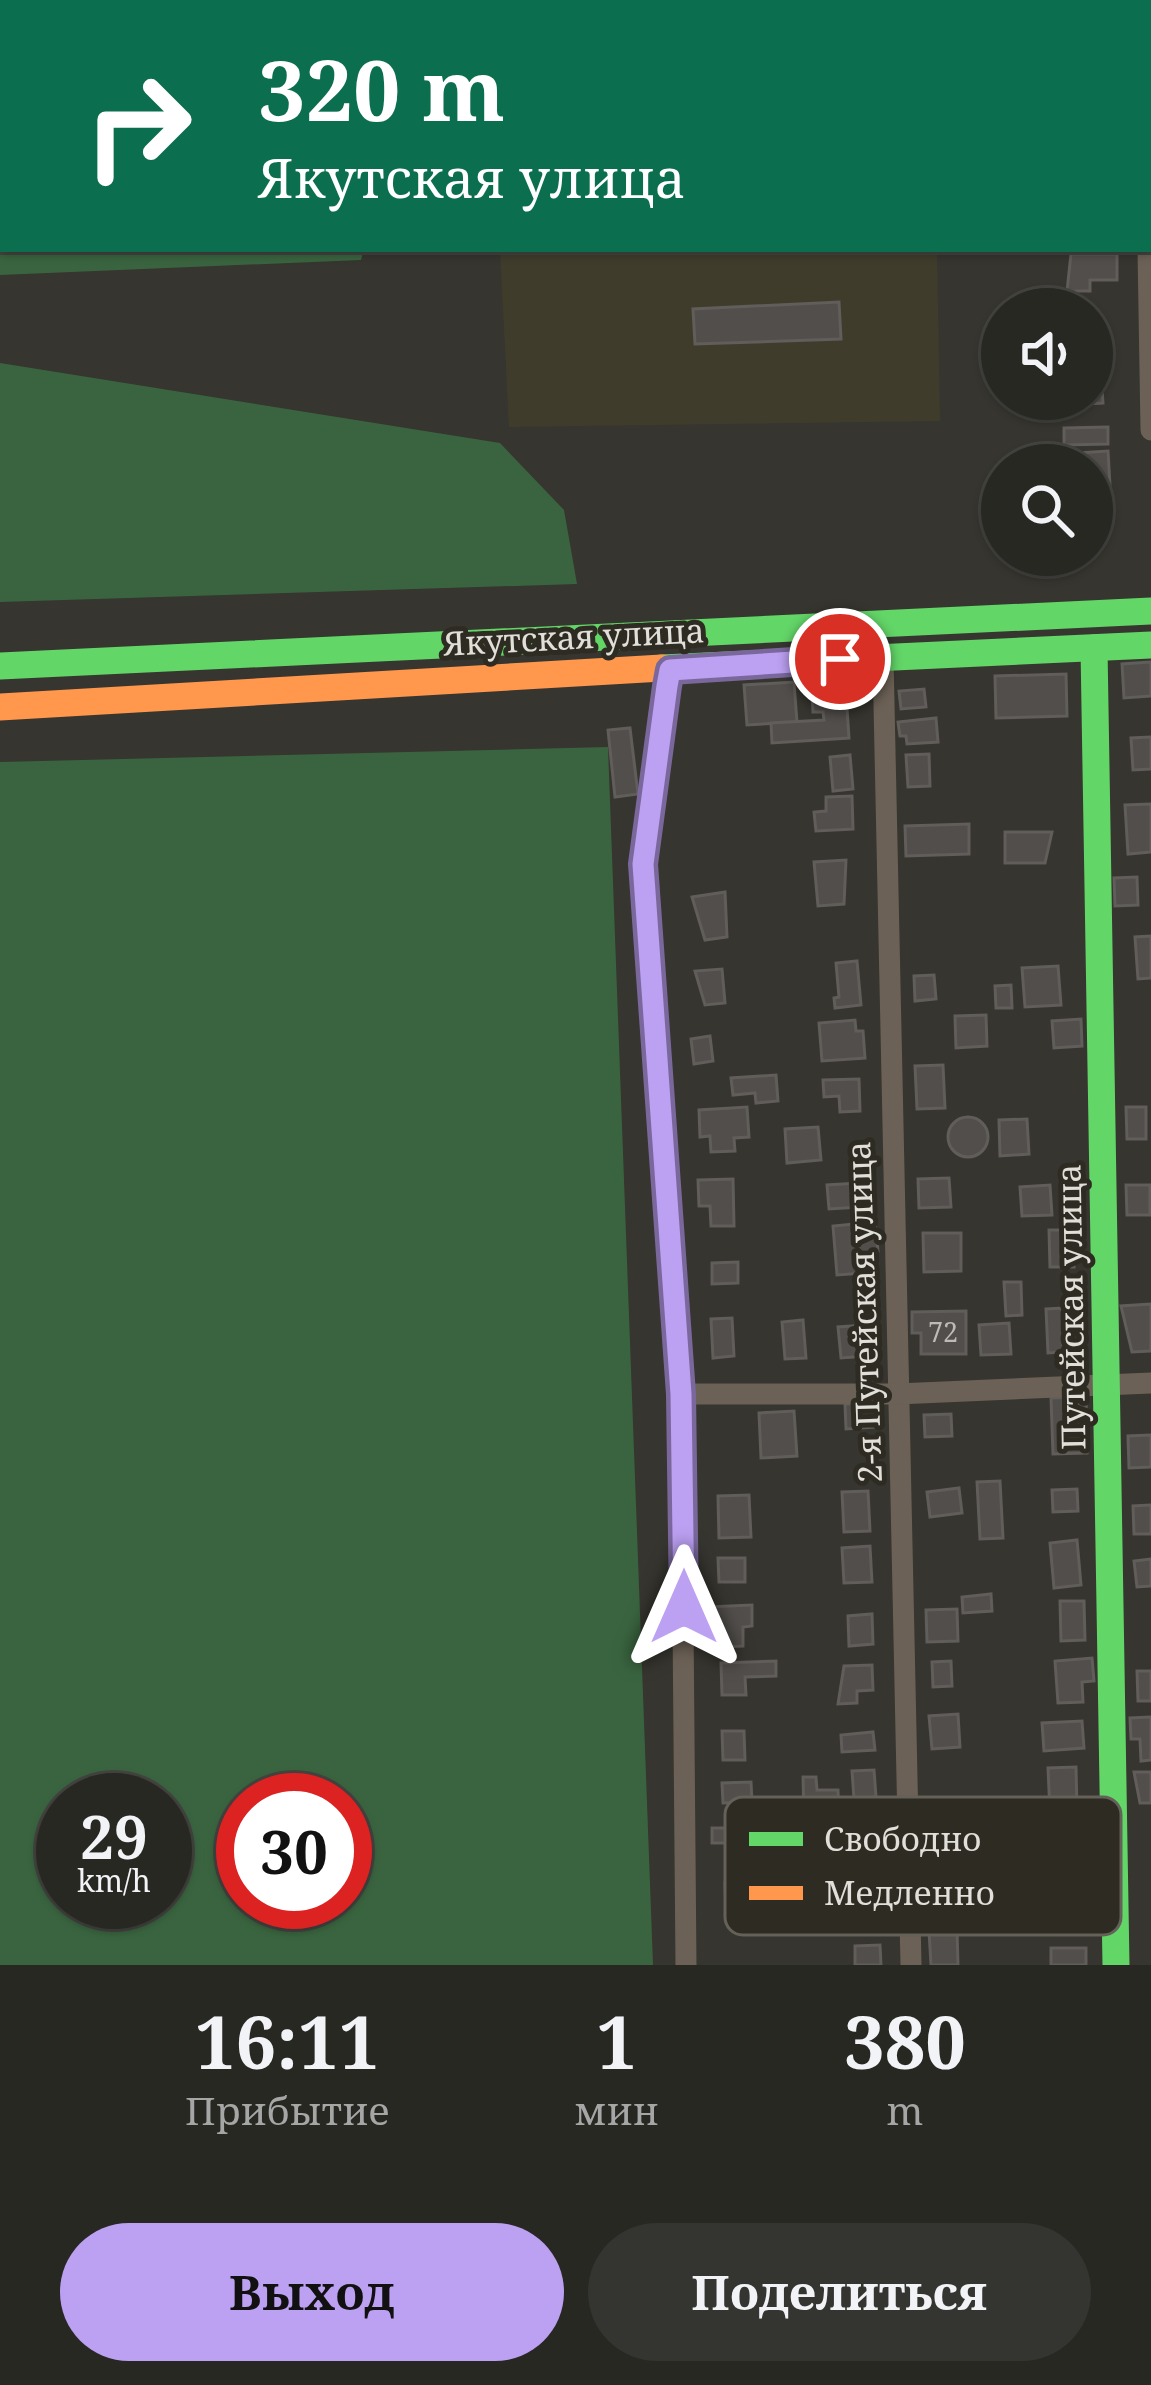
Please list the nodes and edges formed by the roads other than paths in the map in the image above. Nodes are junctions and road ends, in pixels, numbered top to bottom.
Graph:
1 (1148, 252) edge
2 (1151, 430) edge
3 (1151, 611) edge
4 (1151, 645) edge
5 (1094, 648) junction
6 (883, 657) junction
7 (0, 666) edge
8 (670, 670) junction
9 (0, 707) edge
10 (1151, 1383) edge
11 (1109, 1384) junction
12 (681, 1394) junction
13 (897, 1394) junction
14 (907, 1797) edge
15 (1114, 1797) edge
16 (910, 1935) edge
17 (1116, 1935) edge
18 (686, 1965) edge
19 (911, 1965) edge
20 (1116, 1965) edge

1 - 2 street
3 - 7 main road, Якутская улица
4 - 5 main road, Якутская улица
5 - 6 main road, Якутская улица
5 - 11 main road, Путейская улица
6 - 8 main road, Якутская улица
6 - 13 street, 2-я Путейская улица
8 - 9 main road, Якутская улица
8 - 12 street
10 - 11 street
11 - 13 street
11 - 15 main road, Путейская улица
12 - 13 street
12 - 18 street
13 - 14 street, 2-я Путейская улица
16 - 19 street, 2-я Путейская улица
17 - 20 main road, Путейская улица

